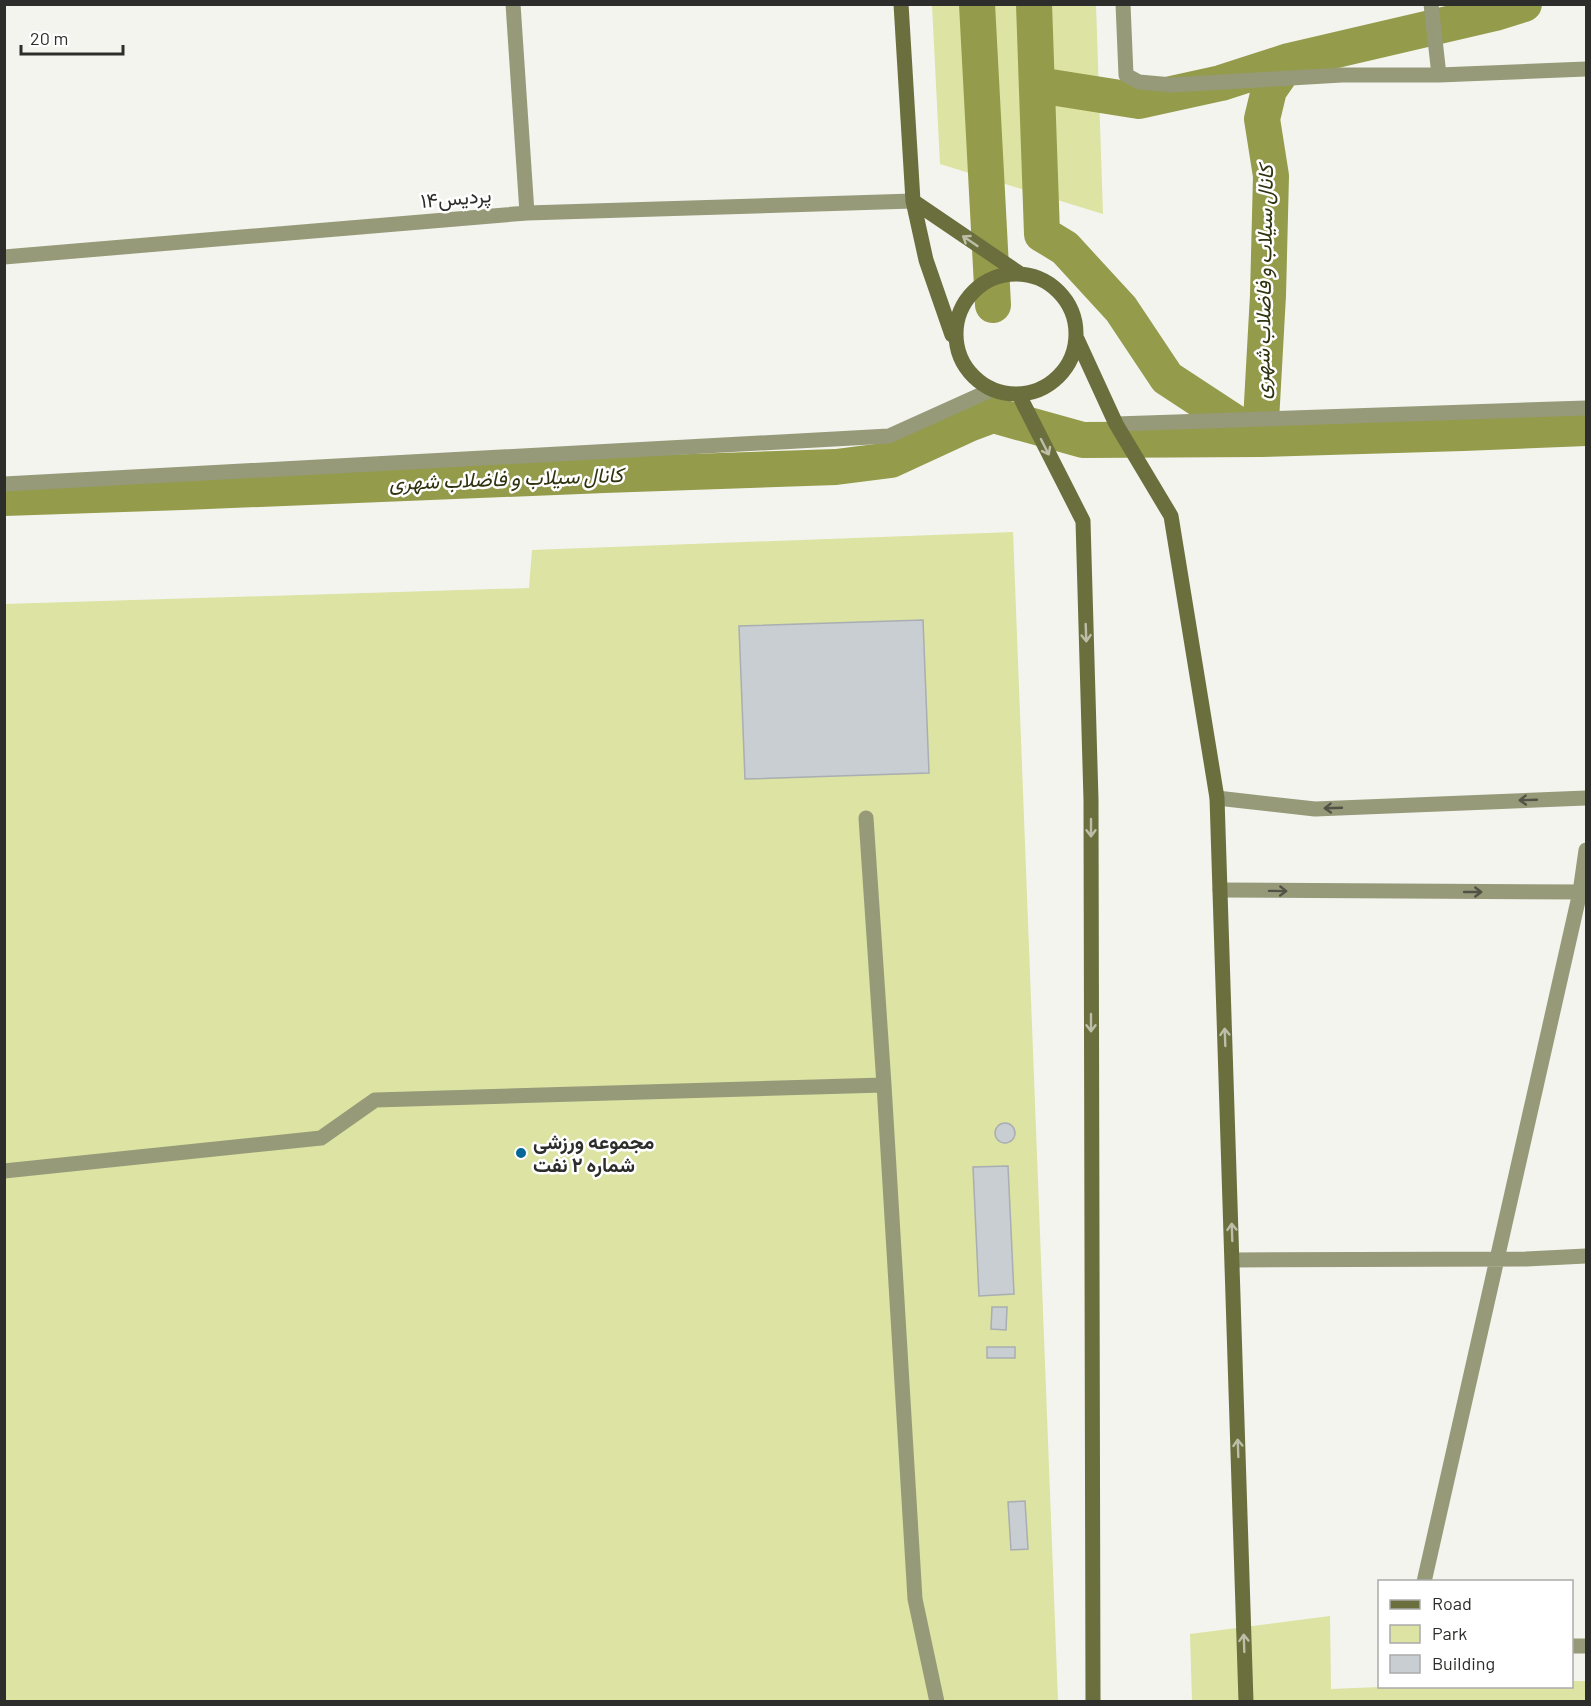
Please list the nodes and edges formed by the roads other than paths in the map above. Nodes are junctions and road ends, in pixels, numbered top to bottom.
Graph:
1 (513, 4) edge
2 (901, 4) edge
3 (1123, 4) edge
4 (1431, 4) edge
5 (1587, 69) edge
6 (1439, 75) junction
7 (913, 201) junction
8 (527, 213) junction
9 (4, 257) edge
10 (1019, 273) junction
11 (1077, 339) junction
12 (957, 349) junction
13 (991, 390) junction
14 (1019, 395) junction
15 (1587, 408) edge
16 (1116, 424) junction
17 (4, 484) edge
18 (1217, 798) junction
19 (1587, 798) edge
20 (866, 818) dead end
21 (1587, 850) edge
22 (1220, 890) junction
23 (1583, 892) edge
24 (884, 1085) junction
25 (4, 1171) edge
26 (1587, 1256) edge
27 (1497, 1259) junction
28 (1233, 1260) junction
29 (1424, 1580) edge
30 (937, 1701) edge
31 (1093, 1701) edge
32 (1246, 1701) edge

1 - 8 street
2 - 7 street
3 - 6 street
4 - 6 street
5 - 6 street
7 - 8 street, پردیس۱۴
10 -> 7 street
7 - 12 street
8 - 9 street, پردیس۱۴
10 - 11 street
10 - 12 street
11 - 14 street
11 - 16 street
12 - 13 street
13 - 14 street
13 - 17 street
14 -> 31 street
15 - 16 street
16 - 18 street
19 -> 18 street
18 - 22 street
20 - 24 street
21 - 23 street
22 -> 23 street
28 -> 22 street
23 - 27 street
24 - 25 street
24 - 30 street
26 - 27 street
27 - 28 street
27 - 29 street
32 -> 28 street

